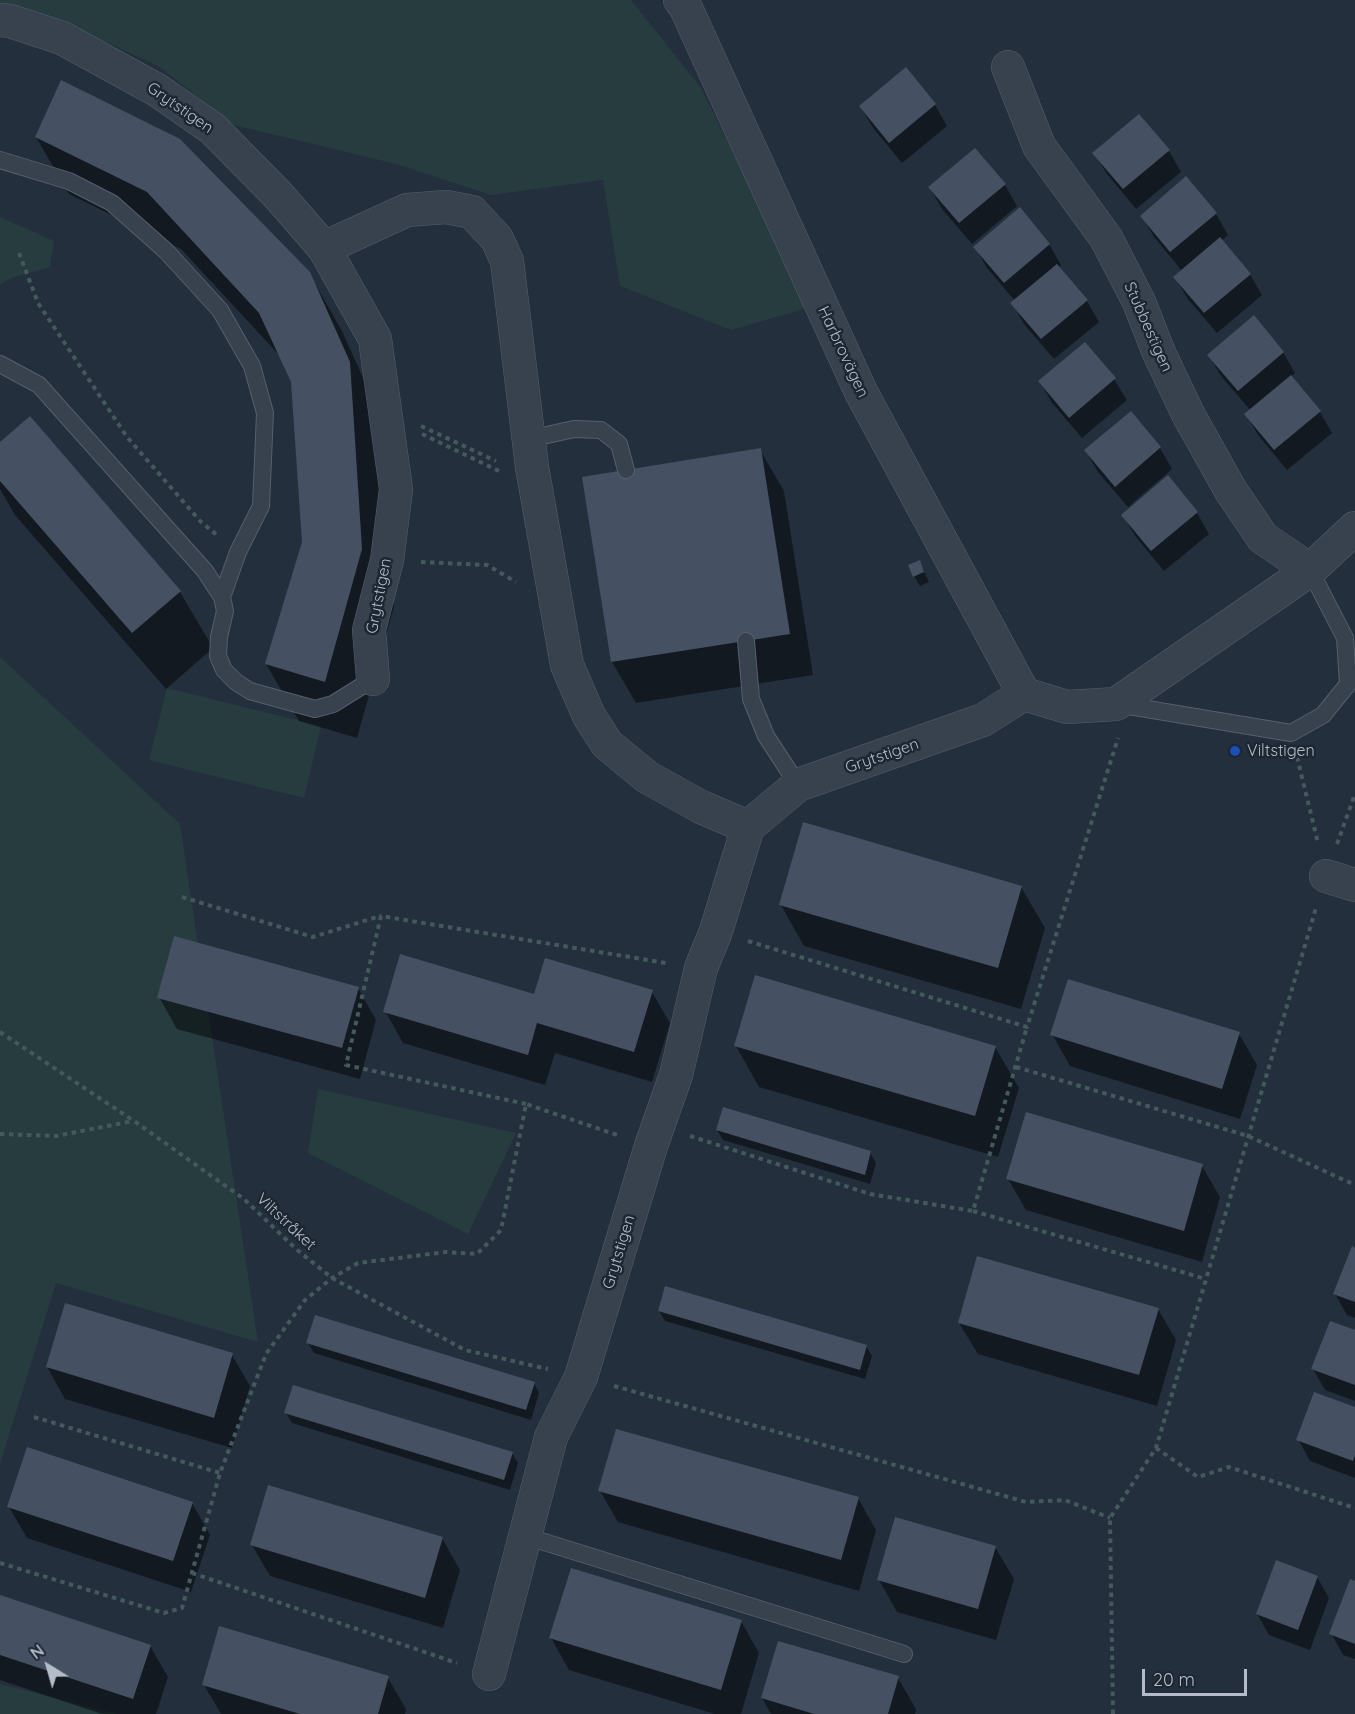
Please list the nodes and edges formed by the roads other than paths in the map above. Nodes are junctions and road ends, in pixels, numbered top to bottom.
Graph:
1 (680, 0) edge
2 (0, 20) edge
3 (1008, 67) dead end
4 (0, 160) edge
5 (324, 248) junction
6 (0, 364) edge
7 (532, 463) junction
8 (626, 470) dead end
9 (1355, 528) edge
10 (1310, 570) junction
11 (222, 597) junction
12 (746, 641) dead end
13 (373, 680) joint
14 (1024, 694) junction
15 (1116, 704) junction
16 (798, 785) junction
17 (748, 828) junction
18 (525, 1536) junction
19 (904, 1654) dead end
20 (489, 1674) road end

1 - 14 street, Harbrovägen
2 - 5 street, Grytstigen
3 - 10 street, Stubbestigen
4 - 11 lane, Grytstigen
5 - 7 street
5 - 13 street, Grytstigen
6 - 11 lane
7 - 8 lane
7 - 17 street
9 - 10 street
10 - 15 street
10 - 15 lane
11 - 13 lane, Grytstigen
12 - 16 lane
14 - 15 street
14 - 16 street, Grytstigen
16 - 17 street, Grytstigen
17 - 18 street, Grytstigen
18 - 19 lane
18 - 20 street, Grytstigen

